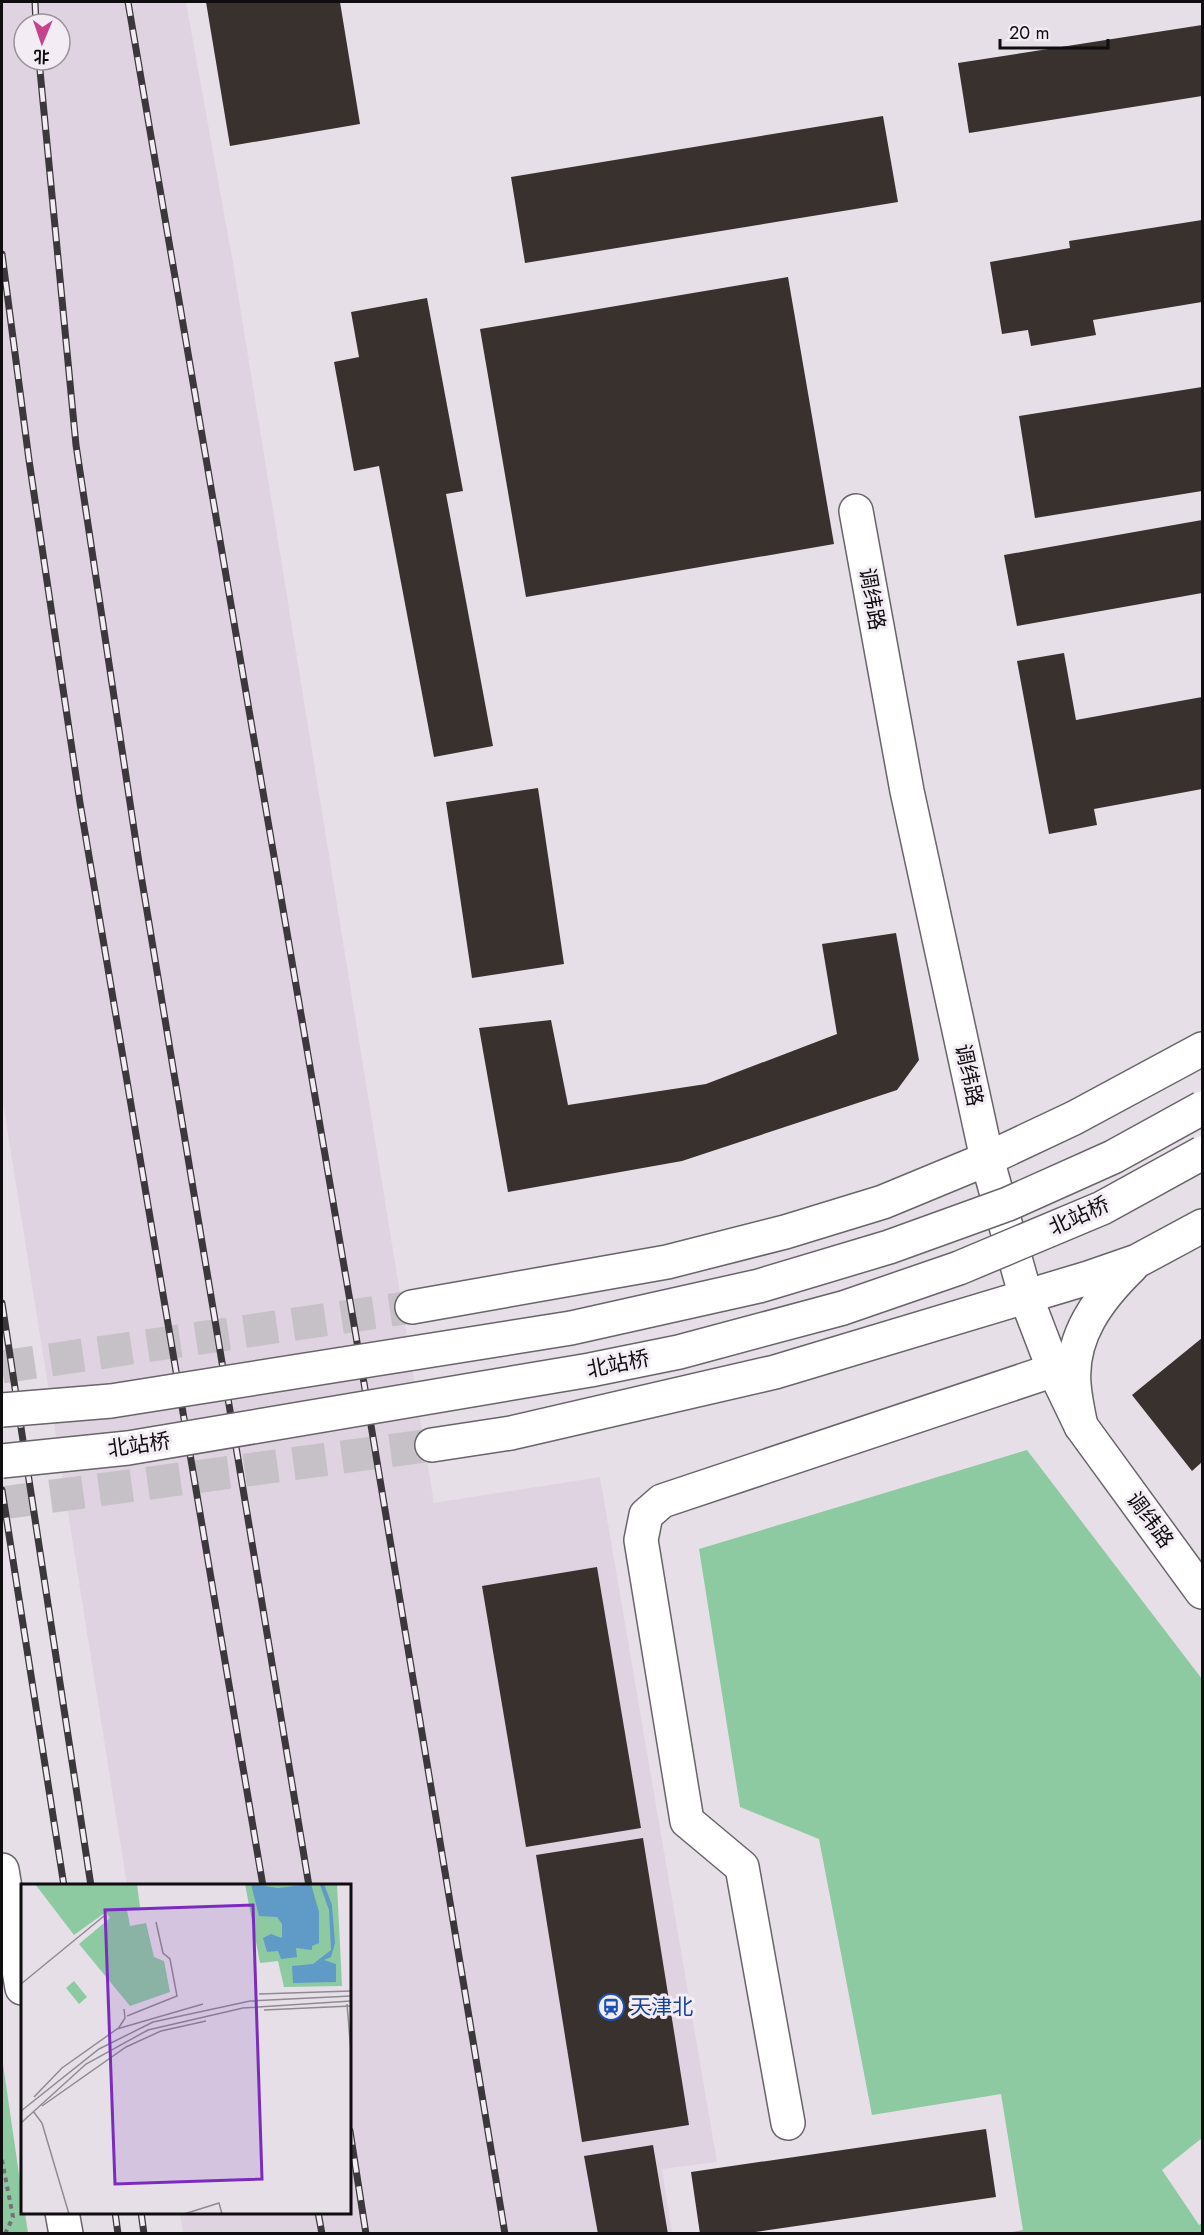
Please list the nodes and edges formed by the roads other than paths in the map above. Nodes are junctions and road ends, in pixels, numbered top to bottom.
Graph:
1 (856, 511) dead end
2 (1203, 1049) edge
3 (1203, 1108) edge
4 (1203, 1153) edge
5 (987, 1159) junction
6 (1203, 1226) edge
7 (1137, 1261) junction
8 (1026, 1298) junction
9 (412, 1307) tunnel mouth
10 (1054, 1370) junction
11 (2, 1410) edge
12 (1081, 1426) junction
13 (432, 1445) tunnel mouth
14 (2, 1461) edge
15 (1203, 1592) edge
16 (2, 1870) edge
17 (21, 1982) edge
18 (788, 2123) dead end
19 (62, 2214) edge
20 (66, 2234) edge

1 - 5 main road, 调纬路
2 - 5 main road
3 - 11 main road, 北站桥, bridge
4 - 14 main road, 北站桥, bridge
5 - 8 main road, 调纬路
5 - 9 main road
6 - 7 main road
7 - 8 main road
7 - 12 main road
8 - 10 main road, 调纬路
8 - 13 main road
10 - 12 main road, 调纬路
10 - 18 main road
12 - 15 main road, 调纬路
16 - 17 main road
19 - 20 main road

